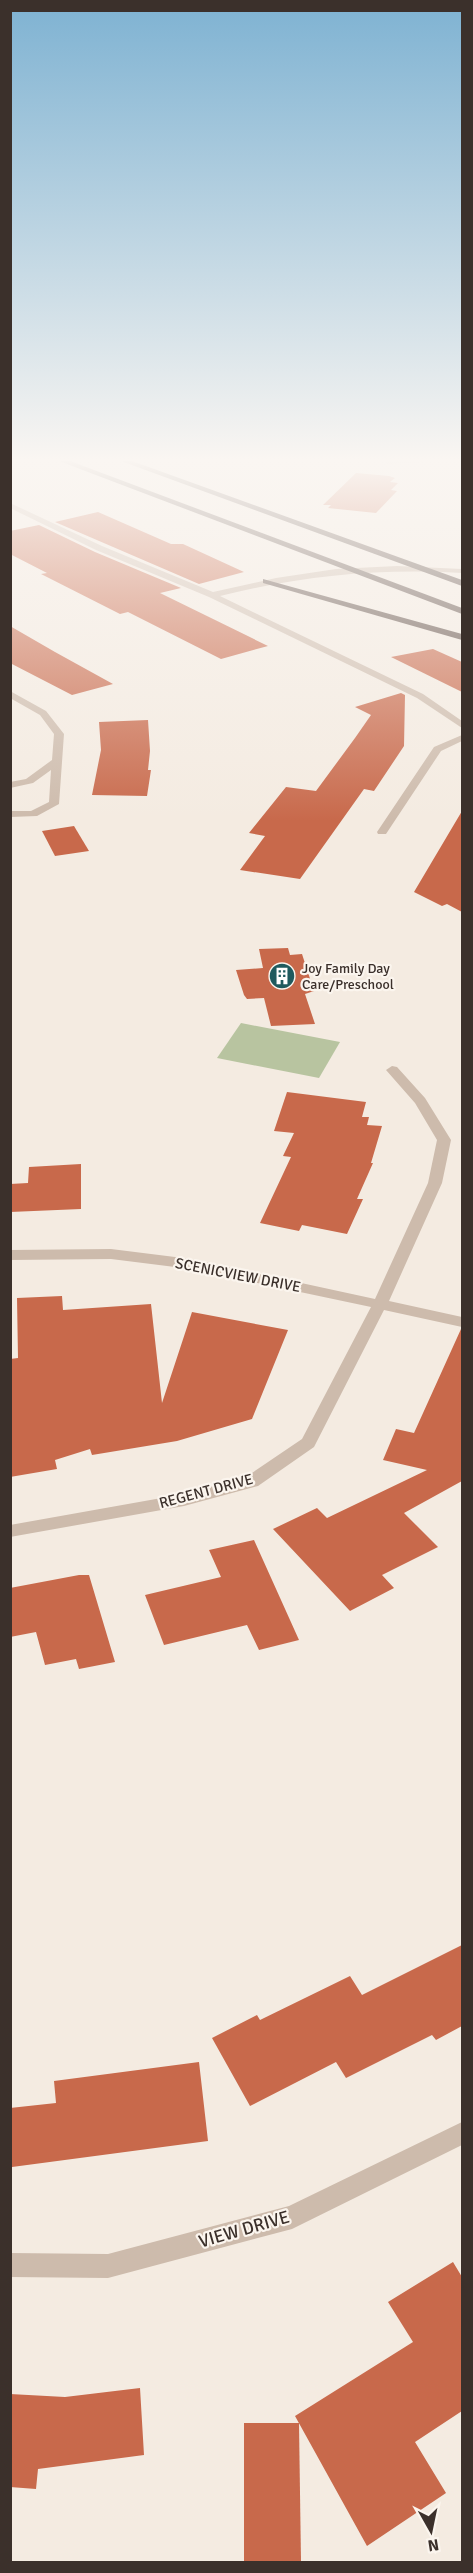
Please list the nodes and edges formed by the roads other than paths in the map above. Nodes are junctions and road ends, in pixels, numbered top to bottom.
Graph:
1 (179, 581) edge
2 (262, 581) edge
3 (270, 581) edge
4 (380, 581) edge
5 (212, 595) junction
6 (462, 611) edge
7 (462, 637) edge
8 (10, 694) edge
9 (462, 725) edge
10 (462, 738) edge
11 (56, 762) junction
12 (10, 785) edge
13 (10, 814) edge
14 (382, 832) dead end
15 (392, 1070) dead end
16 (10, 1255) edge
17 (380, 1304) junction
18 (462, 1322) edge
19 (10, 1531) edge
20 (462, 2133) edge
21 (10, 2265) edge

1 - 5 street
2 - 5 street
3 - 7 highway
4 - 6 highway
5 - 9 street
8 - 11 street
10 - 14 street
11 - 12 street
11 - 13 street
15 - 17 street, REGENT DRIVE
16 - 17 street, SCENICVIEW DRIVE
17 - 18 street, SCENICVIEW DRIVE
17 - 19 street, REGENT DRIVE
20 - 21 street, VIEW DRIVE

